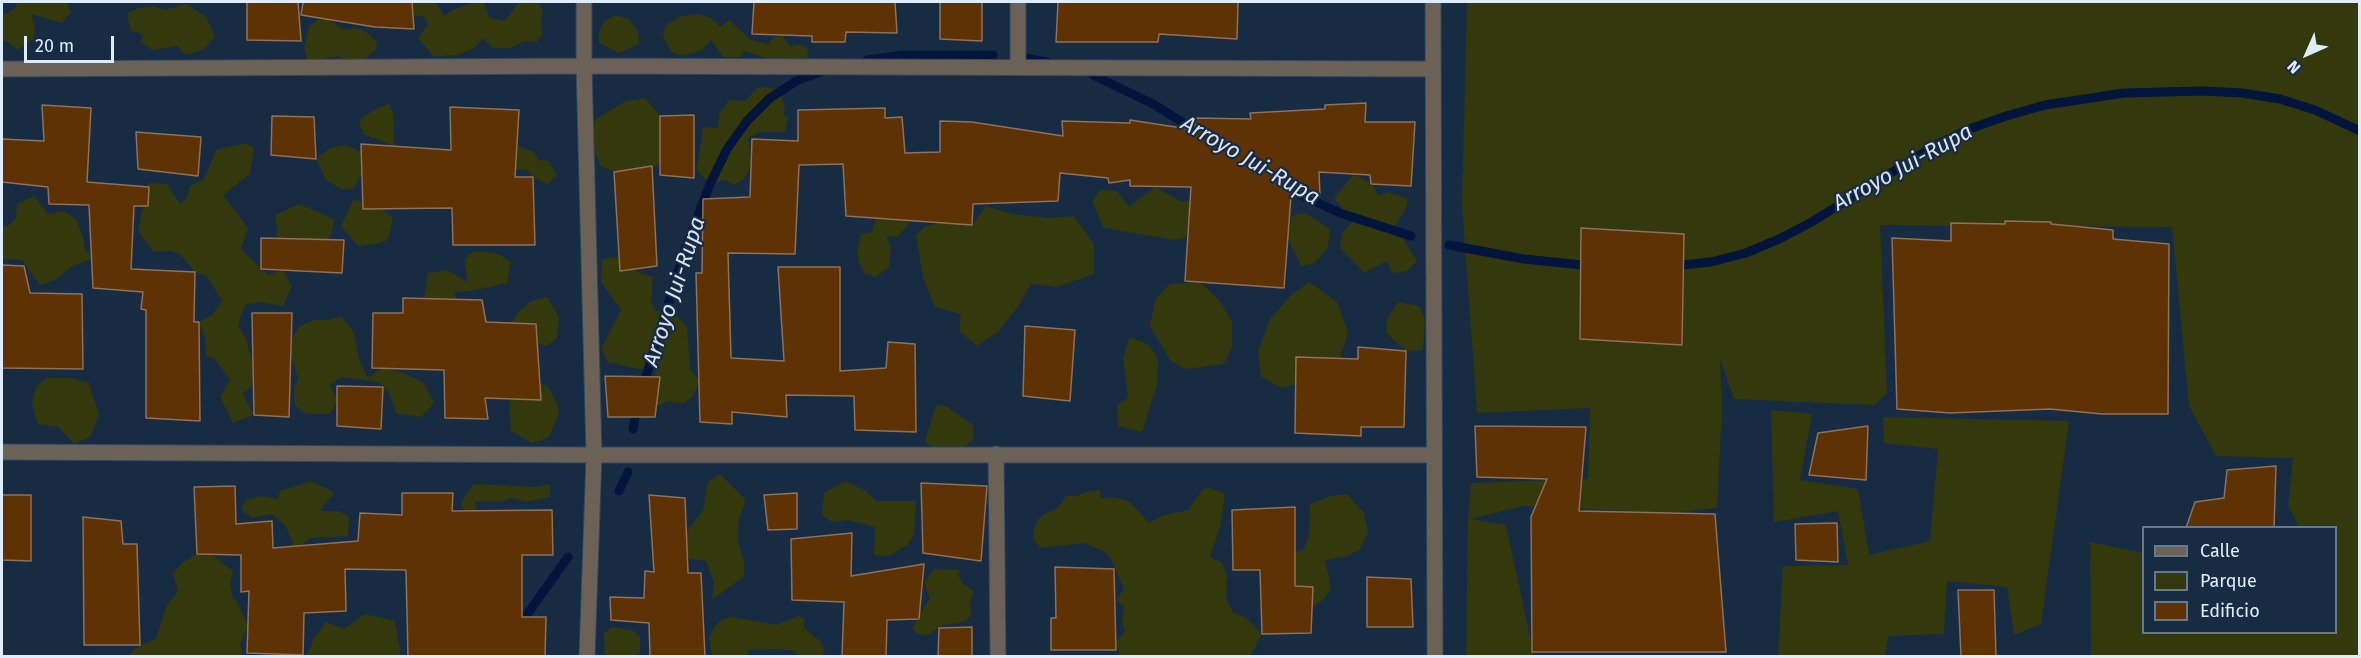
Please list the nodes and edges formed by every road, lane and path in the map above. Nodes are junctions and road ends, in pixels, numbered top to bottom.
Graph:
1 (585, 2) edge
2 (1018, 2) edge
3 (1433, 2) edge
4 (584, 66) junction
5 (1018, 66) junction
6 (2, 69) edge
7 (1433, 69) junction
8 (2, 452) edge
9 (996, 454) junction
10 (594, 455) junction
11 (1434, 455) junction
12 (587, 657) edge
13 (998, 657) edge
14 (1435, 657) edge

1 - 4 street
2 - 5 street
3 - 7 street
4 - 5 street
4 - 6 street
4 - 10 street
5 - 7 street
7 - 11 street
8 - 10 street
9 - 10 street
9 - 11 street
9 - 13 street
10 - 12 street
11 - 14 street

